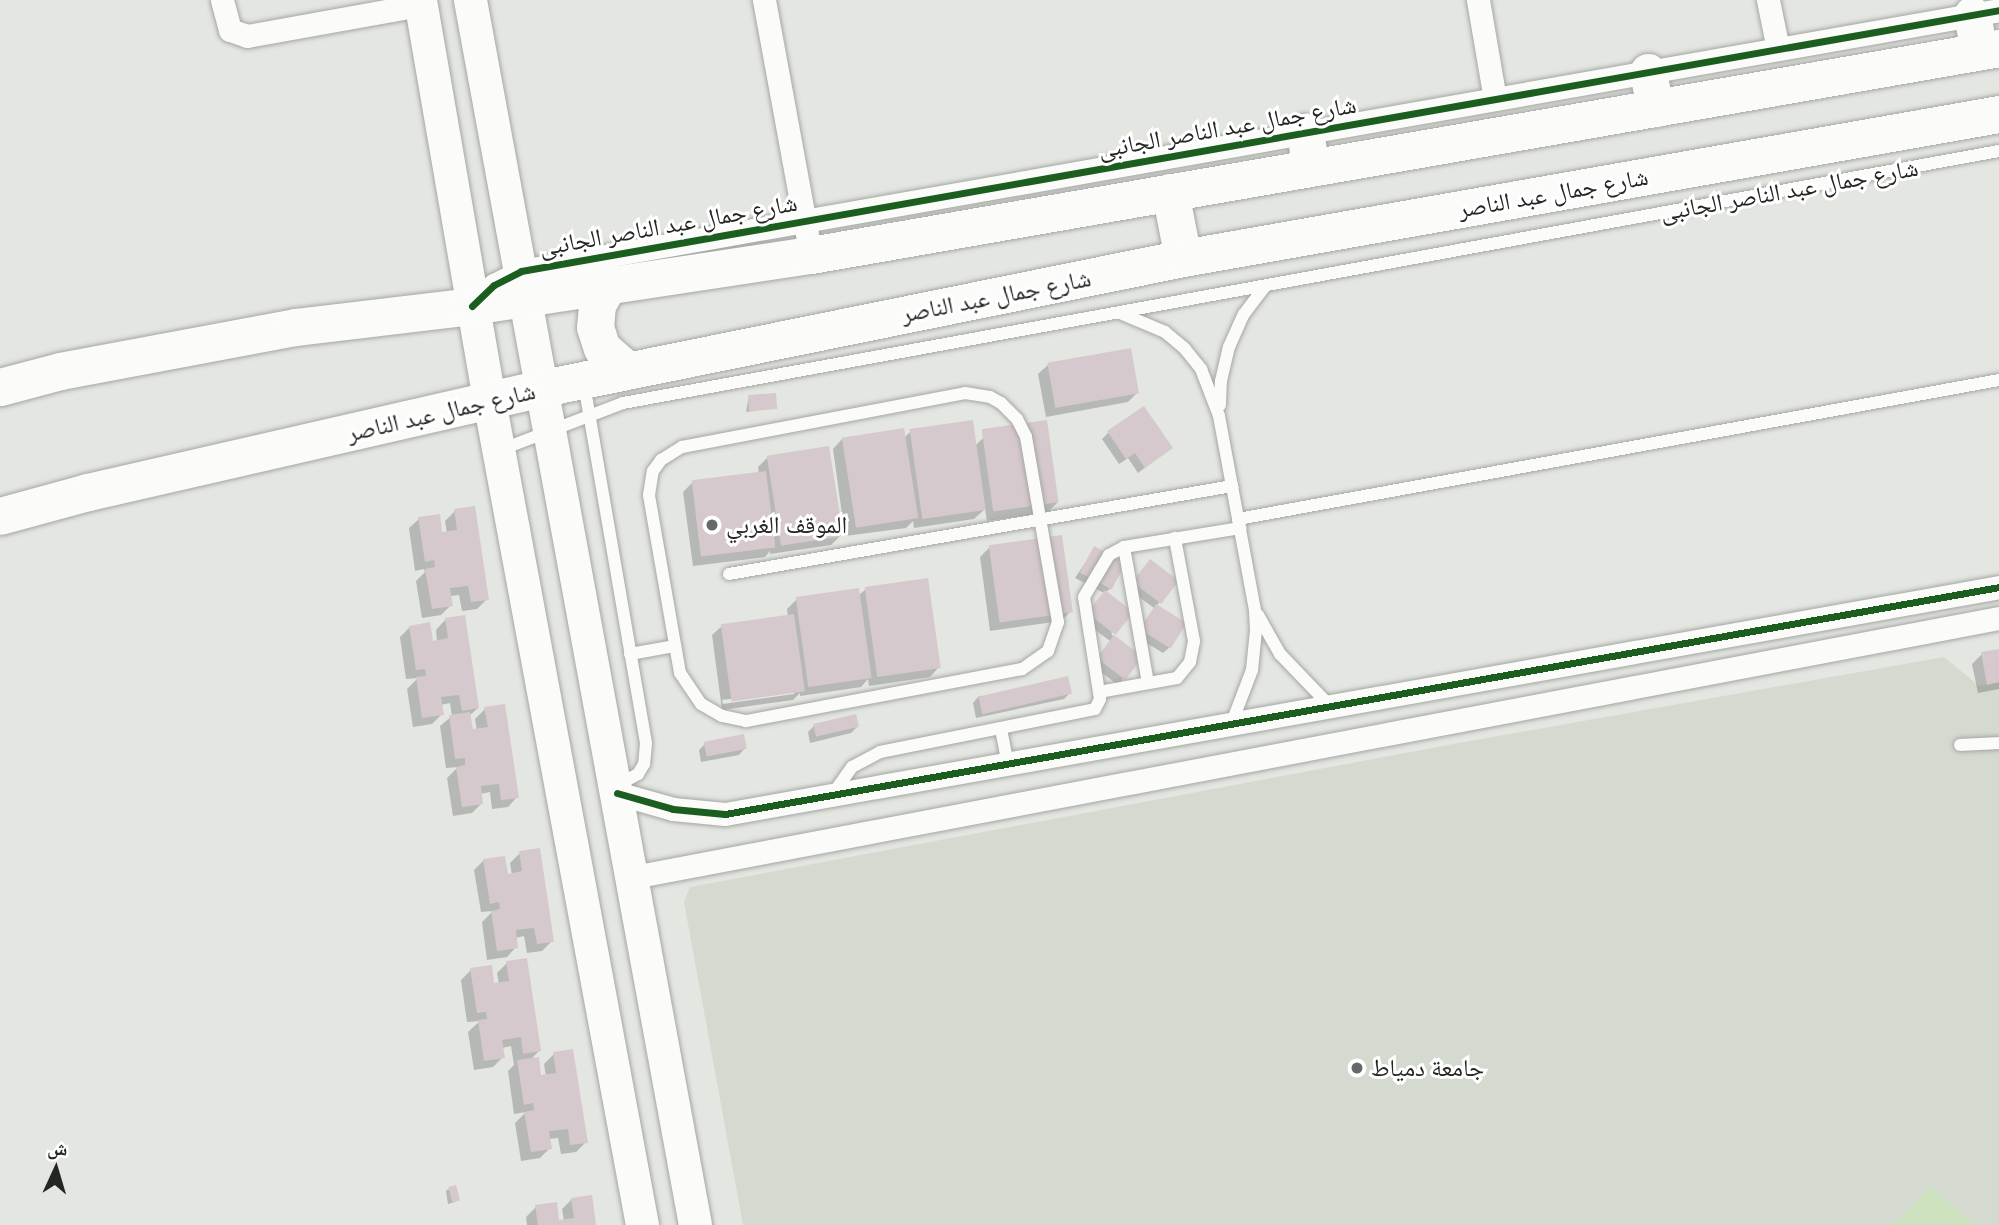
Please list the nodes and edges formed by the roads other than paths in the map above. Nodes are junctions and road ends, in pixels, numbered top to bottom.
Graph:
1 (222, 0) edge
2 (470, 0) edge
3 (764, 0) edge
4 (1478, 0) edge
5 (1768, 0) edge
6 (420, 2) edge
7 (1985, 12) edge
8 (1778, 49) junction
9 (1989, 50) edge
10 (1648, 72) junction
11 (1495, 99) junction
12 (1655, 107) junction
13 (1999, 114) edge
14 (1308, 150) junction
15 (1999, 151) edge
16 (1170, 192) junction
17 (808, 238) junction
18 (1183, 258) junction
19 (523, 284) junction
20 (608, 285) junction
21 (1265, 286) junction
22 (472, 306) junction
23 (1118, 312) junction
24 (627, 370) junction
25 (583, 380) junction
26 (1999, 380) edge
27 (0, 387) edge
28 (543, 388) junction
29 (489, 400) junction
30 (589, 415) junction
31 (1219, 416) junction
32 (550, 431) junction
33 (500, 450) junction
34 (1232, 486) junction
35 (0, 516) edge
36 (1040, 519) junction
37 (1239, 523) junction
38 (1175, 538) junction
39 (1124, 547) junction
40 (729, 574) dead end
41 (1999, 587) edge
42 (1255, 611) junction
43 (1999, 618) edge
44 (675, 646) junction
45 (630, 654) junction
46 (1148, 683) junction
47 (1099, 692) junction
48 (1331, 707) junction
49 (1231, 725) junction
50 (1002, 729) junction
51 (1999, 743) edge
52 (1961, 745) dead end
53 (1008, 765) junction
54 (616, 790) junction
55 (831, 797) junction
56 (633, 877) junction
57 (642, 1225) edge
58 (695, 1225) edge

1 - 6 street
2 - 19 main road
3 - 17 street
4 - 11 street
5 - 8 street
6 - 22 main road
7 - 8 street, شارع جمال عبد الناصر الجانبى
7 - 9 main road
8 - 10 street, شارع جمال عبد الناصر الجانبى
9 - 12 main road
10 - 11 street, شارع جمال عبد الناصر الجانبى
10 - 12 main road
11 - 14 street, شارع جمال عبد الناصر الجانبى
12 - 14 main road
13 - 18 main road, شارع جمال عبد الناصر
14 - 16 main road
14 - 17 street, شارع جمال عبد الناصر الجانبى
15 - 21 lane, شارع جمال عبد الناصر الجانبى
16 - 17 main road
16 - 18 main road
17 - 19 street, شارع جمال عبد الناصر الجانبى
17 - 20 main road
18 - 24 main road, شارع جمال عبد الناصر
19 - 20 main road
19 - 22 main road
19 - 28 main road
20 - 24 main road
21 - 23 lane, شارع جمال عبد الناصر الجانبى
21 - 31 lane
22 - 27 main road
22 - 29 main road
23 - 30 lane, شارع جمال عبد الناصر الجانبى
23 - 31 lane
24 - 25 main road, شارع جمال عبد الناصر
25 - 28 main road, شارع جمال عبد الناصر
25 - 30 lane
26 - 37 lane
28 - 29 main road, شارع جمال عبد الناصر
28 - 32 main road
29 - 33 main road
29 - 35 main road, شارع جمال عبد الناصر
30 - 32 lane, شارع جمال عبد الناصر الجانبى
30 - 45 lane
31 - 34 lane
32 - 33 lane, شارع جمال عبد الناصر الجانبى
32 - 54 main road
33 - 57 main road
34 - 36 lane
34 - 37 lane
36 - 40 lane
36 - 44 lane
36 - 44 lane
37 - 38 lane
37 - 42 lane
38 - 39 lane
38 - 46 lane
39 - 46 lane
39 - 47 lane
41 - 48 street
42 - 48 lane
42 - 49 lane
43 - 56 street
44 - 45 lane
45 - 54 lane
46 - 47 lane
47 - 50 lane
48 - 49 street
49 - 53 street
50 - 53 lane
50 - 55 lane
51 - 52 lane
53 - 55 street
54 - 55 street
54 - 56 main road
56 - 58 main road

